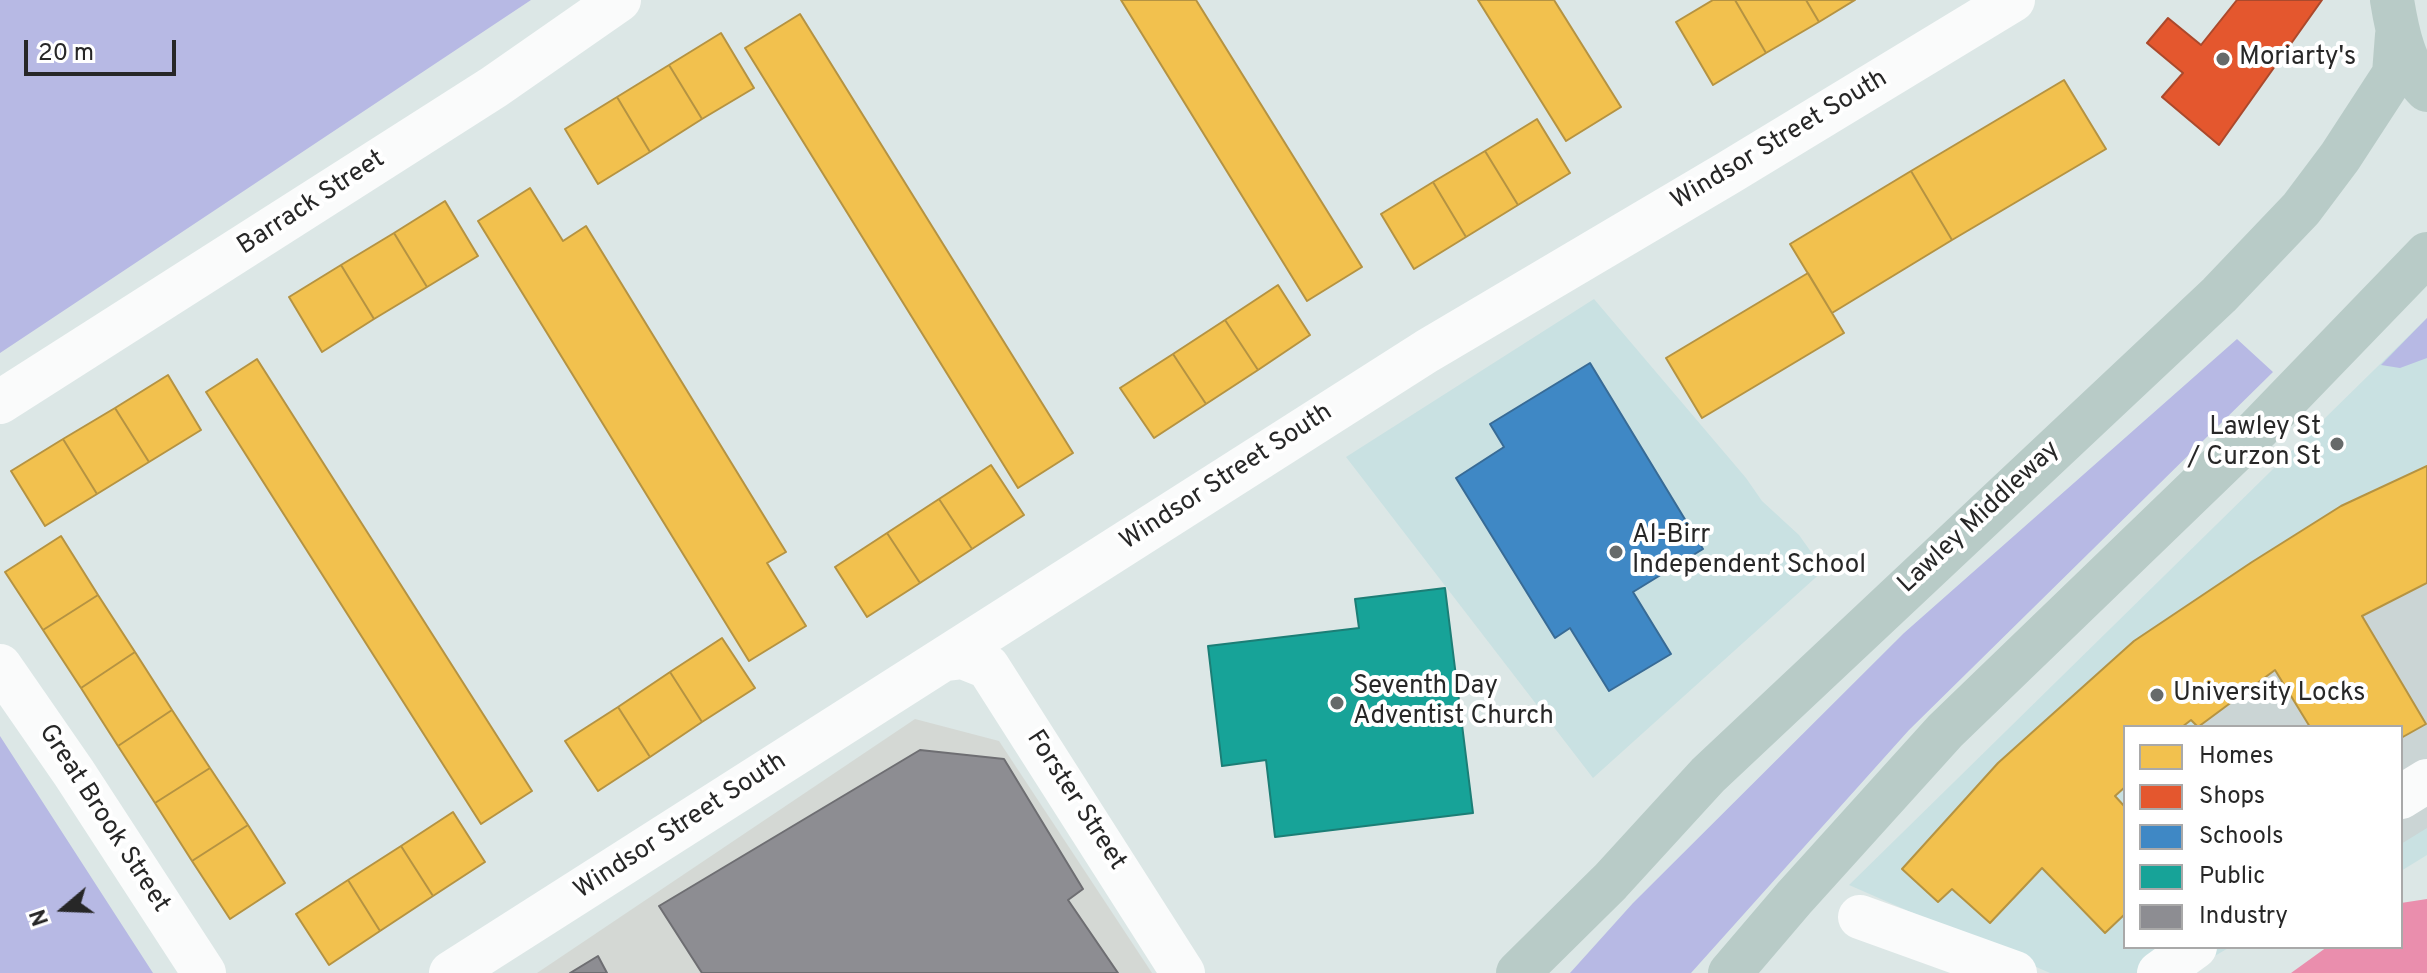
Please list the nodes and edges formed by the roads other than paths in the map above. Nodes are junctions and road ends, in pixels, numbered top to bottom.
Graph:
1 (619, 0) edge
2 (2013, 0) edge
3 (2395, 18) edge
4 (2427, 90) edge
5 (2427, 254) edge
6 (0, 402) edge
7 (947, 659) junction
8 (0, 666) edge
9 (2427, 781) edge
10 (2403, 796) edge
11 (1860, 917) dead end
12 (204, 973) edge
13 (451, 973) edge
14 (1183, 973) edge
15 (1518, 973) edge
16 (1730, 973) edge
17 (2015, 973) edge

1 - 6 street, Barrack Street
2 - 7 street, Windsor Street South
3 - 4 highway
3 - 15 highway, Lawley Middleway
5 - 16 highway
7 - 13 street, Windsor Street South
7 - 14 street, Forster Street
8 - 12 street, Great Brook Street
9 - 10 street
11 - 17 street

